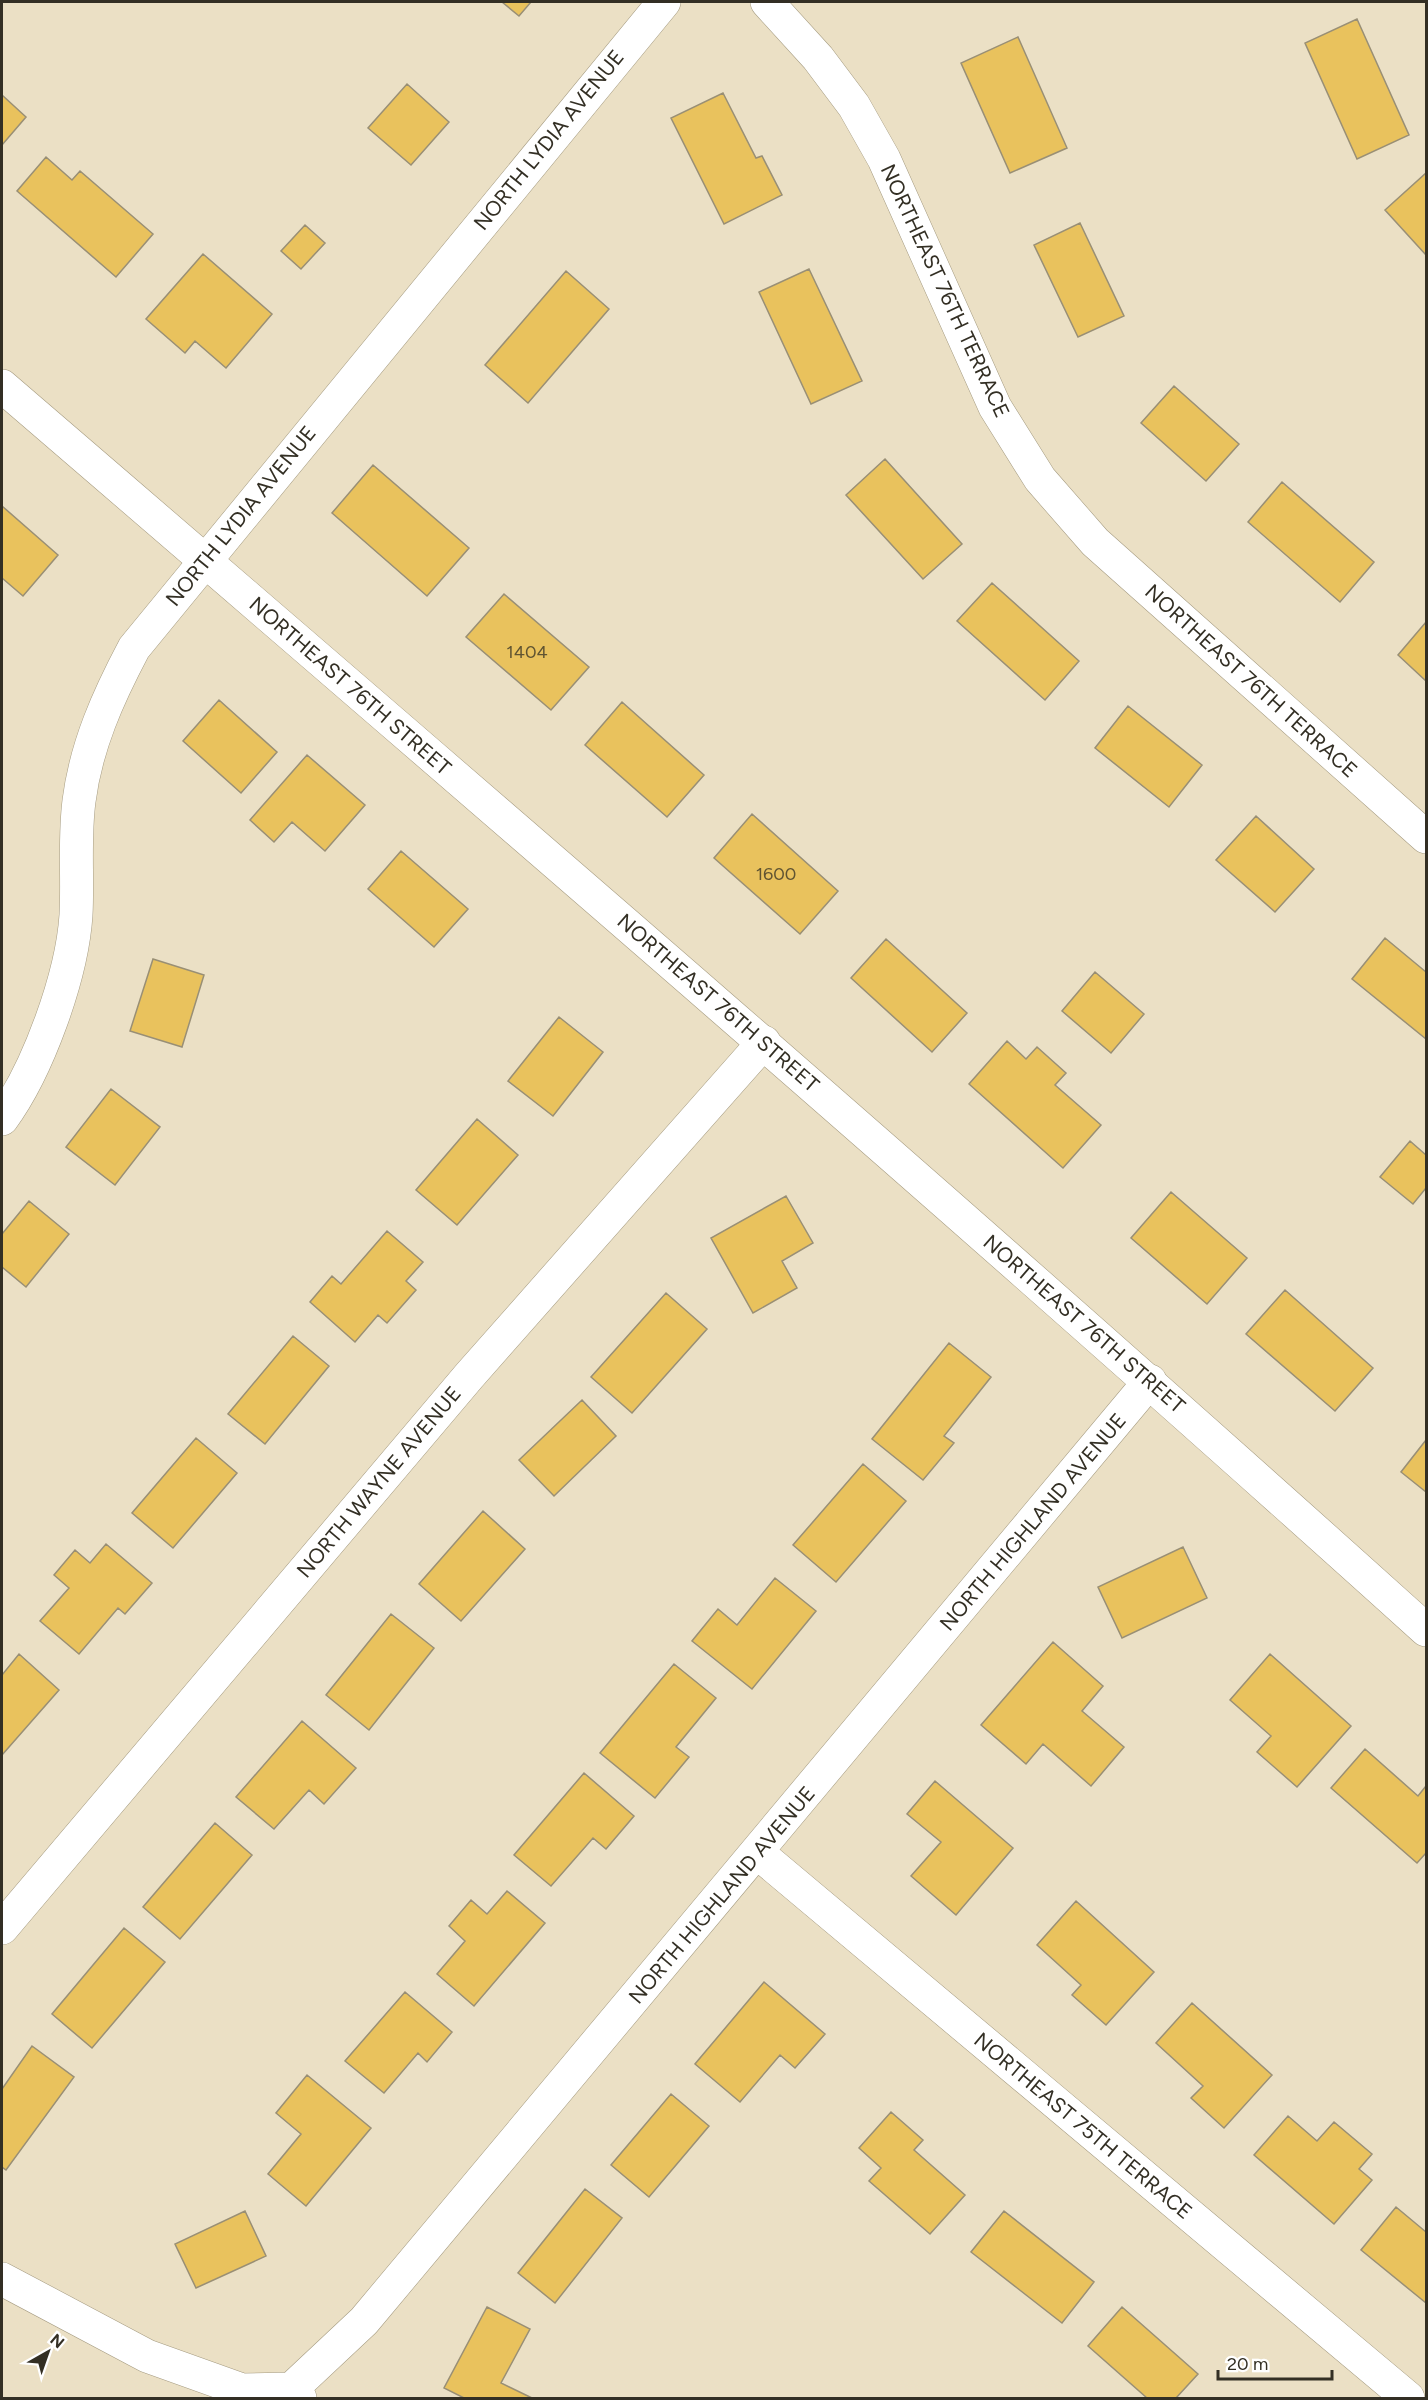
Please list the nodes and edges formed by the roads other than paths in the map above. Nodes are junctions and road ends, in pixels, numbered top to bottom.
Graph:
1 (664, 2) edge
2 (766, 2) edge
3 (2, 386) edge
4 (205, 560) junction
5 (1426, 837) edge
6 (764, 1042) junction
7 (2, 1119) edge
8 (1150, 1381) junction
9 (1426, 1630) edge
10 (758, 1853) junction
11 (2, 1928) edge
12 (2, 2279) edge
13 (291, 2395) edge
14 (1408, 2398) edge

1 - 4 street, NORTH LYDIA AVENUE
2 - 5 street, NORTHEAST 76TH TERRACE
3 - 4 street, NORTHEAST 76TH STREET
4 - 6 street, NORTHEAST 76TH STREET
4 - 7 street, NORTH LYDIA AVENUE
6 - 8 street, NORTHEAST 76TH STREET
6 - 11 street, NORTH WAYNE AVENUE
8 - 9 street, NORTHEAST 76TH STREET
8 - 10 street, NORTH HIGHLAND AVENUE
10 - 13 street, NORTH HIGHLAND AVENUE
10 - 14 street, NORTHEAST 75TH TERRACE
12 - 13 street

